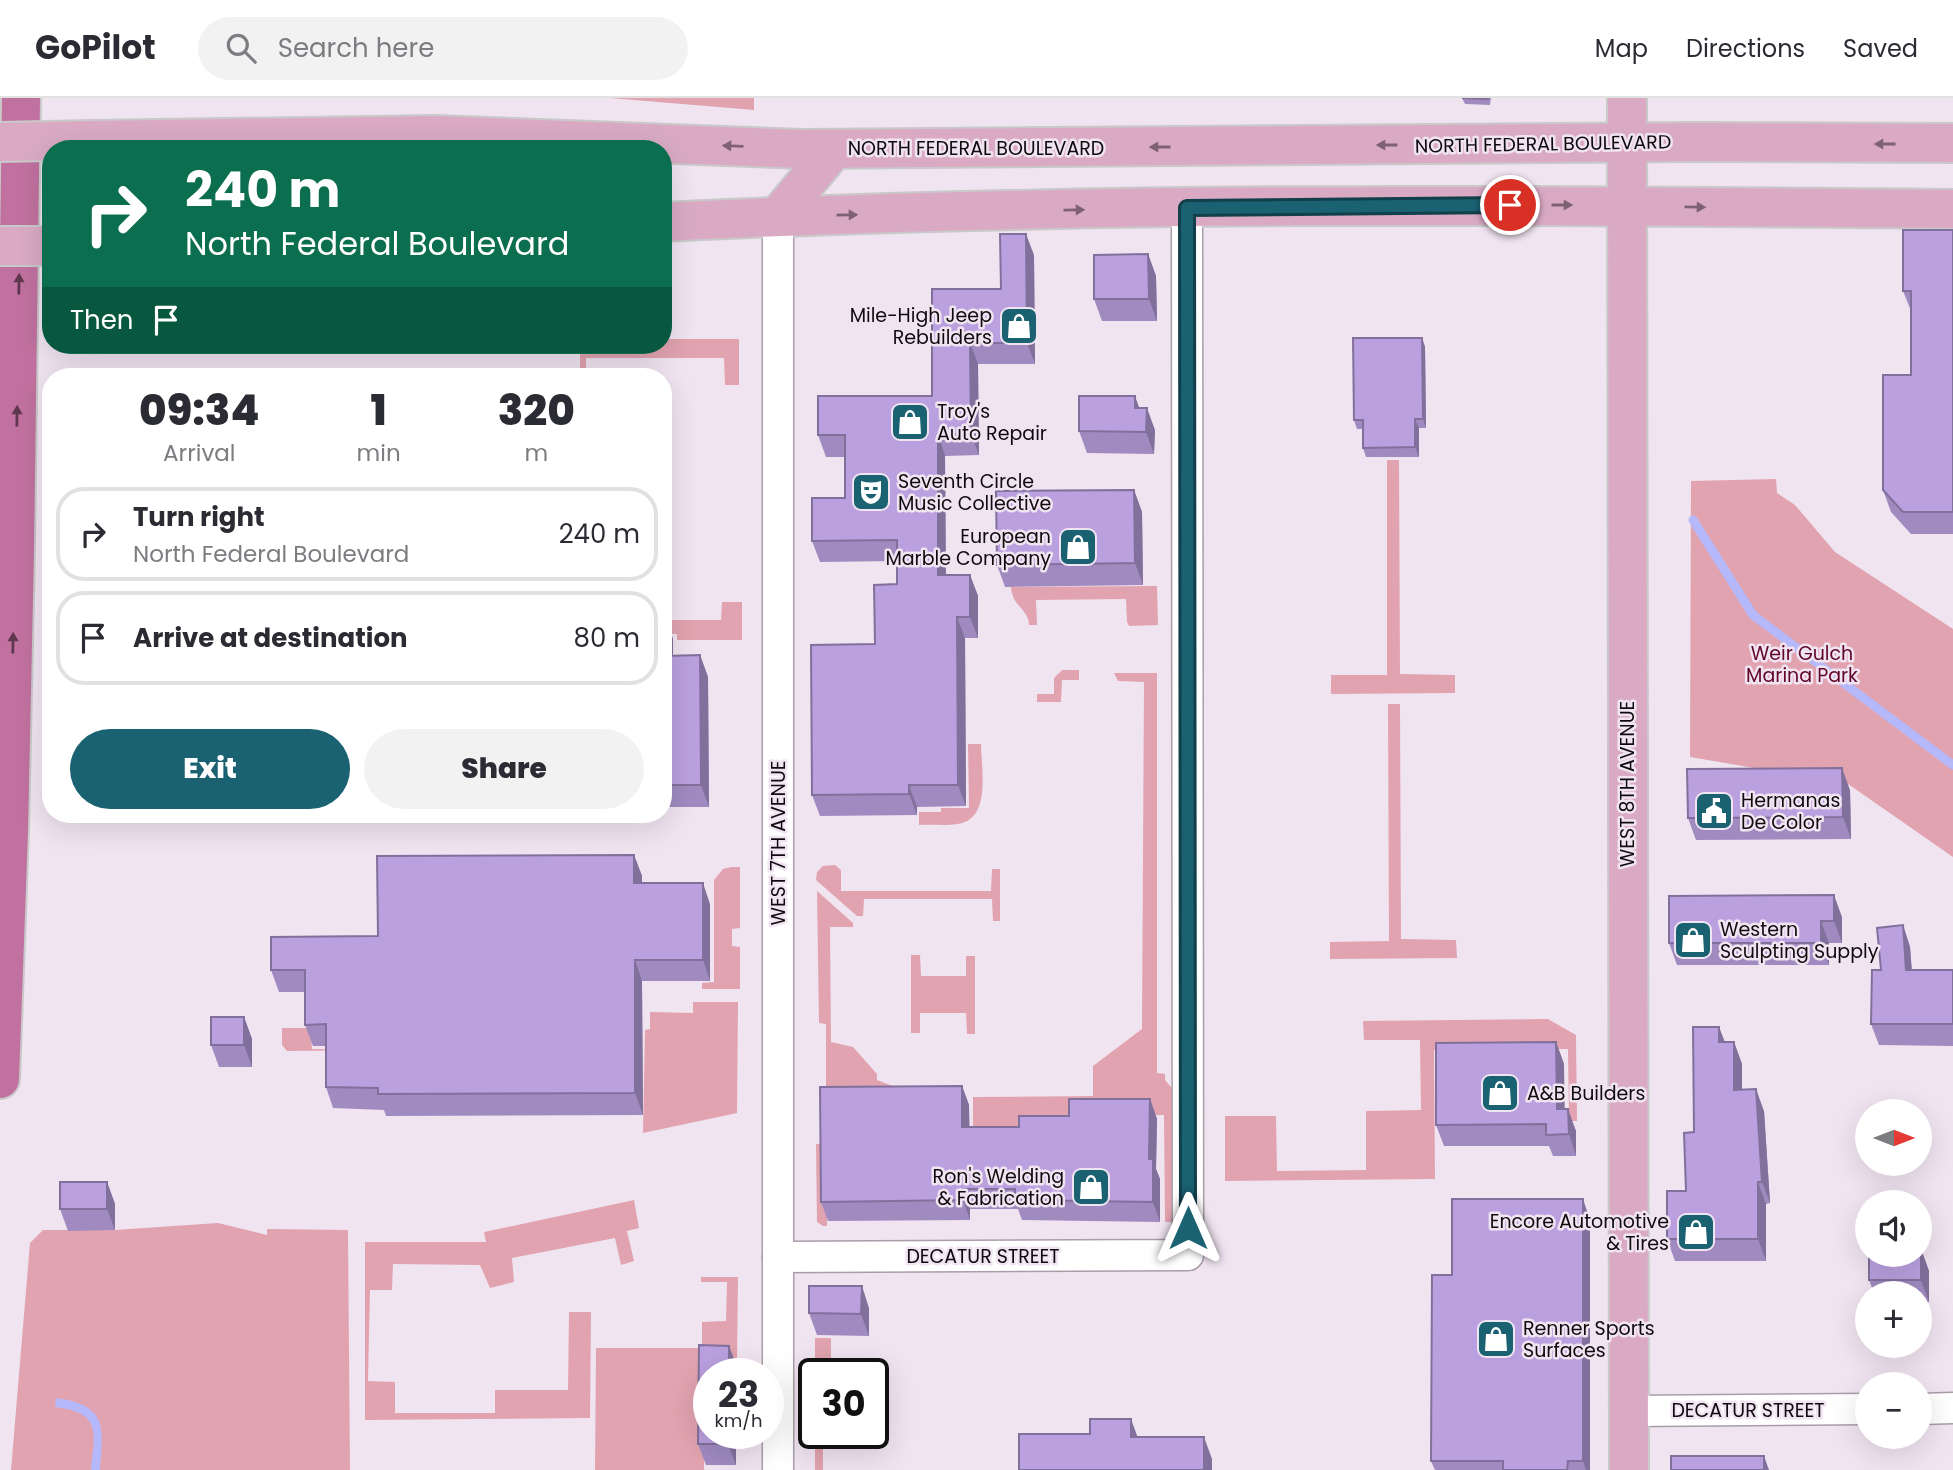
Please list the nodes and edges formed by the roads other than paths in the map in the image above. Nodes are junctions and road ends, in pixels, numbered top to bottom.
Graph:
1 (21, 98) edge
2 (1627, 98) edge
3 (91, 140) edge
4 (578, 140) edge
5 (42, 141) edge
6 (0, 142) edge
7 (672, 143) edge
8 (1953, 143) edge
9 (1627, 144) junction
10 (834, 149) junction
11 (1627, 206) junction
12 (1187, 208) junction
13 (1953, 209) edge
14 (778, 216) junction
15 (672, 222) edge
16 (0, 246) edge
17 (42, 246) edge
18 (0, 1079) edge
19 (778, 1257) junction
20 (1953, 1408) edge
21 (1855, 1409) edge
22 (1932, 1409) edge
23 (1629, 1411) junction
24 (778, 1470) edge
25 (1629, 1470) edge

18 -> 1 highway
2 - 9 main road, WEST 8TH AVENUE
4 -> 3 main road, NORTH FEDERAL BOULEVARD, bridge
5 -> 6 main road, NORTH FEDERAL BOULEVARD, bridge
10 -> 7 main road, NORTH FEDERAL BOULEVARD, bridge
8 -> 9 main road, NORTH FEDERAL BOULEVARD
9 -> 10 main road, NORTH FEDERAL BOULEVARD
9 - 11 main road, WEST 8TH AVENUE
10 - 14 main road
12 -> 11 main road
11 -> 13 main road
11 - 23 main road, WEST 8TH AVENUE
14 -> 12 main road
12 - 19 street, DECATUR STREET
14 - 15 main road
14 - 19 street, WEST 7TH AVENUE
16 - 17 main road, bridge
19 - 24 street, WEST 7TH AVENUE
20 - 22 street
21 - 23 street, DECATUR STREET
23 - 25 main road, WEST 8TH AVENUE

